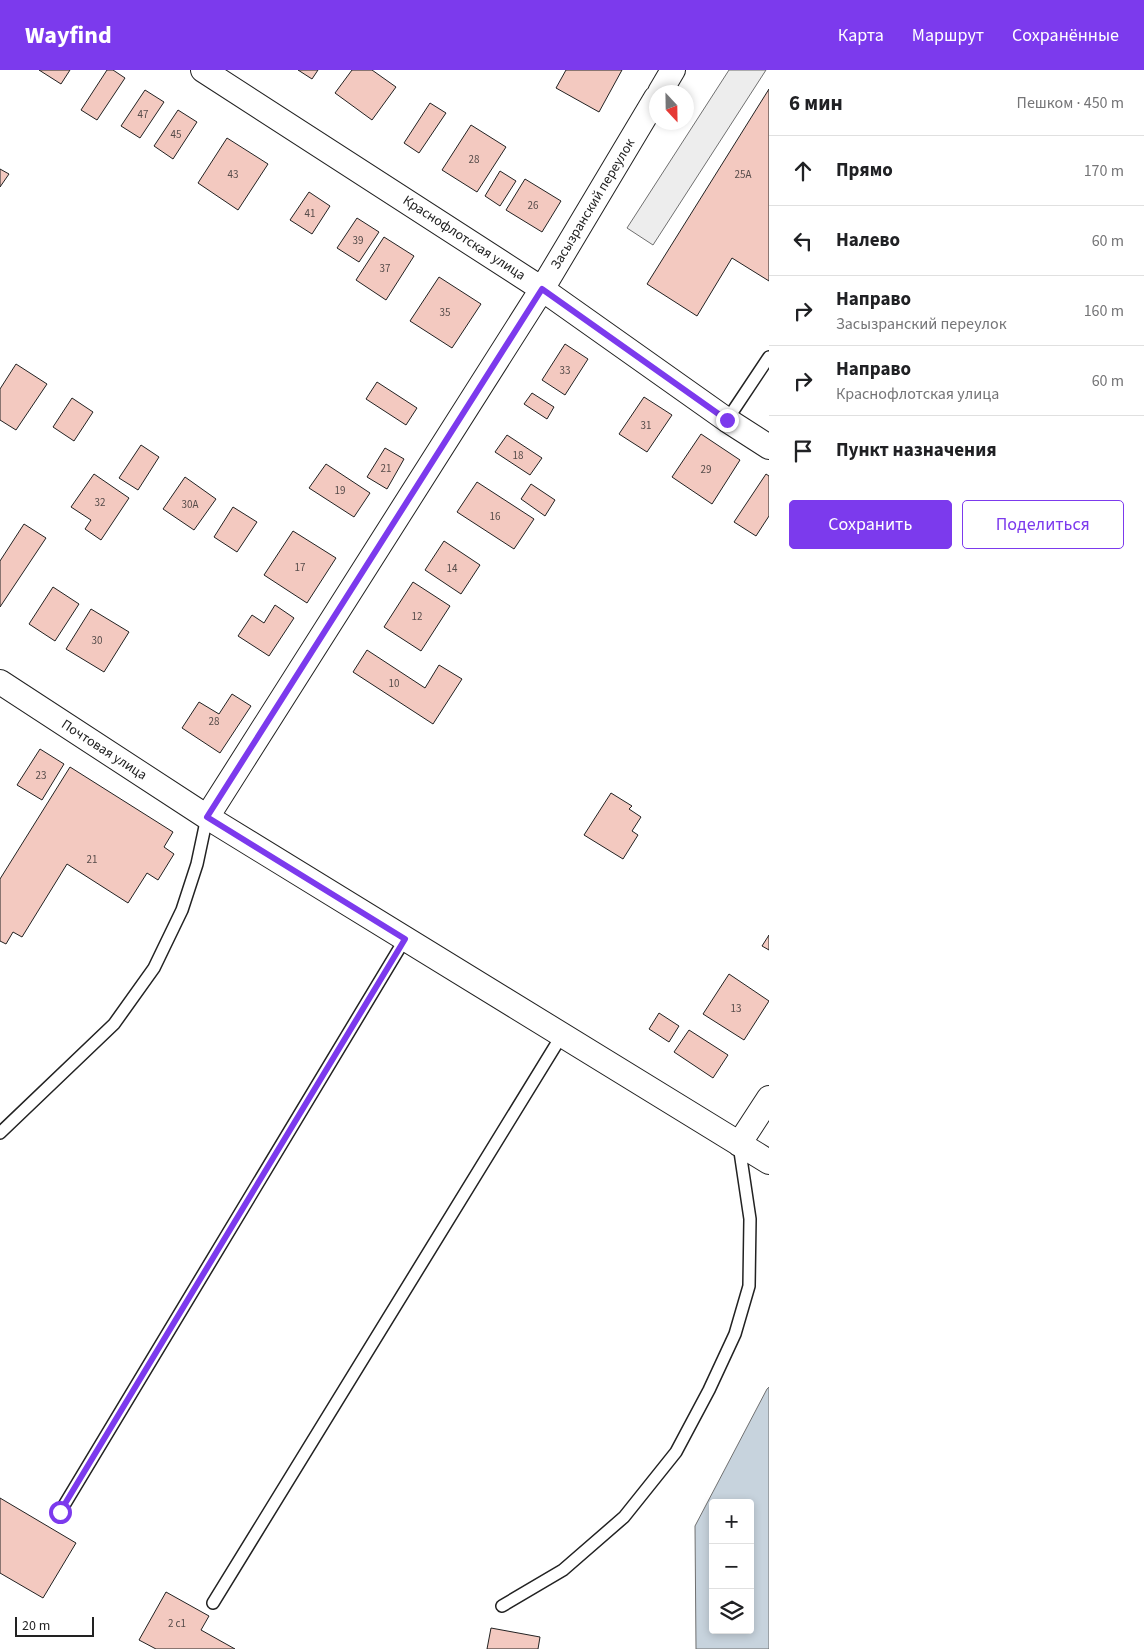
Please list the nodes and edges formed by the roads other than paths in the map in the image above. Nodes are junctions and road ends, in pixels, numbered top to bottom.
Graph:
1 (203, 70) edge
2 (673, 70) edge
3 (664, 85) edge
4 (649, 110) edge
5 (542, 289) junction
6 (769, 357) edge
7 (727, 420) junction
8 (769, 447) edge
9 (0, 682) edge
10 (207, 817) junction
11 (405, 939) junction
12 (562, 1035) junction
13 (769, 1098) edge
14 (0, 1133) edge
15 (738, 1144) junction
16 (769, 1162) edge
17 (60, 1512) dead end
18 (213, 1602) dead end
19 (502, 1606) dead end

1 - 5 street, Краснофлотская улица
2 - 3 street
4 - 5 street, Засызранский переулок
5 - 7 street, Краснофлотская улица
5 - 10 street, Засызранский переулок
6 - 7 lane
7 - 8 street, Краснофлотская улица
9 - 10 street, Почтовая улица
10 - 11 street, Почтовая улица
10 - 14 lane
11 - 12 street, Почтовая улица
11 - 17 lane
12 - 15 street, Почтовая улица
12 - 18 lane
13 - 15 street
15 - 16 street, Почтовая улица
15 - 19 lane

